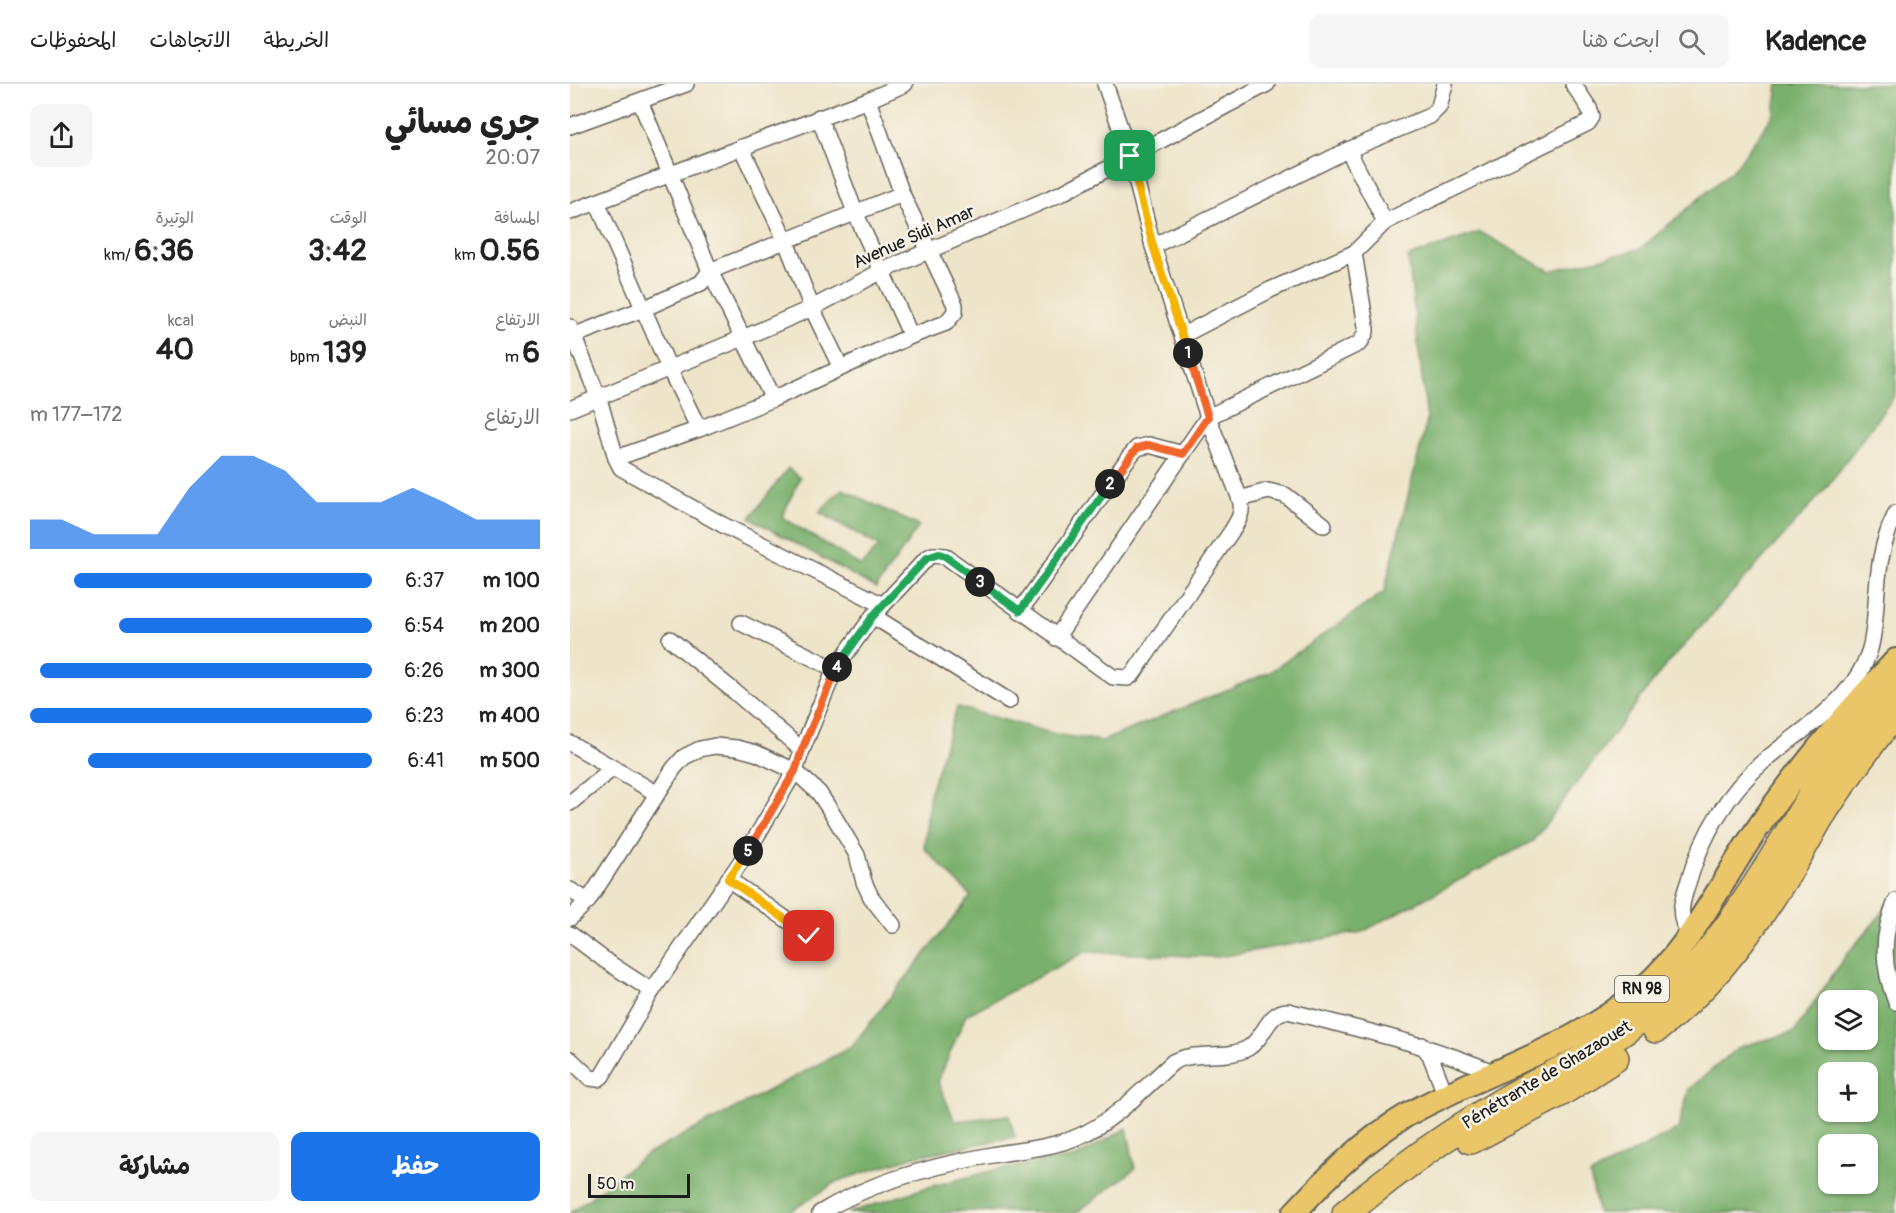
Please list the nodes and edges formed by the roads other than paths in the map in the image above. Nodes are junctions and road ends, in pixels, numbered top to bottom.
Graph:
1 (686, 84) edge
2 (905, 84) edge
3 (1105, 84) edge
4 (1267, 84) edge
5 (1445, 84) edge
6 (1574, 84) edge
7 (868, 100) junction
8 (640, 101) junction
9 (819, 117) junction
10 (570, 126) edge
11 (741, 147) junction
12 (1348, 150) junction
13 (1130, 156) junction
14 (670, 175) junction
15 (902, 194) junction
16 (597, 202) junction
17 (570, 212) edge
18 (855, 212) junction
19 (1385, 222) junction
20 (785, 240) junction
21 (1153, 246) junction
22 (929, 251) junction
23 (1354, 253) junction
24 (710, 270) junction
25 (882, 271) junction
26 (812, 308) junction
27 (644, 309) junction
28 (571, 333) edge
29 (1183, 335) junction
30 (911, 336) junction
31 (743, 338) junction
32 (669, 368) junction
33 (841, 368) junction
34 (599, 399) junction
35 (773, 399) junction
36 (570, 409) edge
37 (1208, 417) junction
38 (699, 429) junction
39 (1183, 454) junction
40 (616, 458) junction
41 (1240, 499) junction
42 (1896, 513) edge
43 (1324, 525) dead end
44 (878, 611) junction
45 (1020, 611) junction
46 (741, 623) dead end
47 (1056, 638) junction
48 (670, 639) dead end
49 (1896, 660) edge
50 (835, 669) junction
51 (1896, 683) edge
52 (1010, 701) dead end
53 (1896, 712) edge
54 (570, 743) edge
55 (802, 750) junction
56 (613, 768) junction
57 (795, 771) junction
58 (656, 793) junction
59 (570, 803) edge
60 (728, 879) junction
61 (570, 890) edge
62 (588, 901) junction
63 (1896, 901) edge
64 (570, 918) edge
65 (893, 925) dead end
66 (570, 934) edge
67 (1690, 934) junction
68 (809, 936) dead end
69 (652, 991) junction
70 (1896, 1002) edge
71 (1422, 1045) junction
72 (570, 1059) edge
73 (1495, 1073) junction
74 (1446, 1096) junction
75 (820, 1213) edge
76 (1294, 1213) edge
77 (1346, 1213) edge
78 (1371, 1213) edge

1 - 8 street
2 - 7 street
3 - 13 street
4 - 13 street, Avenue Sidi Amar
5 - 12 street
6 - 19 street
7 - 9 street
7 - 15 street
8 - 10 street
8 - 14 street
9 - 11 street
9 - 18 street
11 - 14 street
11 - 20 street
12 - 19 street
12 - 21 street
13 - 21 street
13 - 22 street, Avenue Sidi Amar
14 - 16 street
14 - 24 street
15 - 18 street
15 - 22 street
16 - 17 street
16 - 27 street
18 - 20 street
18 - 25 street
19 - 23 street
20 - 24 street
20 - 26 street
21 - 29 street
22 - 25 street, Avenue Sidi Amar
22 - 30 street
23 - 29 street
23 - 37 street
24 - 27 street
24 - 31 street
25 - 26 street, Avenue Sidi Amar
25 - 30 street
26 - 31 street, Avenue Sidi Amar
26 - 33 street
27 - 28 street
27 - 32 street
28 - 34 street
29 - 37 street
30 - 33 street
31 - 32 street, Avenue Sidi Amar
31 - 35 street
32 - 34 street, Avenue Sidi Amar
32 - 38 street
33 - 35 street
34 - 36 street, Avenue Sidi Amar
34 - 40 street
35 - 38 street
37 - 39 street
37 - 41 street
38 - 40 street
39 - 45 street
39 - 47 street
40 - 44 street
41 - 43 street
41 - 47 street
42 - 67 street
44 - 45 street
44 - 50 street
44 - 52 street
45 - 47 street
46 - 50 street
48 - 55 street
49 - 67 main road, RN 98
50 - 55 street
51 - 77 highway, Pénétrante de Ghazaouet
53 - 78 highway, Pénétrante de Ghazaouet
54 - 56 street
55 - 57 street
56 - 58 street
56 - 59 street
57 - 58 street
57 - 60 street
57 - 65 street
58 - 62 street
60 - 68 street
60 - 69 street
61 - 62 street
62 - 64 street
63 - 70 street
66 - 69 street
67 - 73 main road, RN 98
69 - 72 street
71 - 73 street
71 - 74 street
71 - 75 street
73 - 74 main road, RN 98
74 - 76 main road, RN 98

